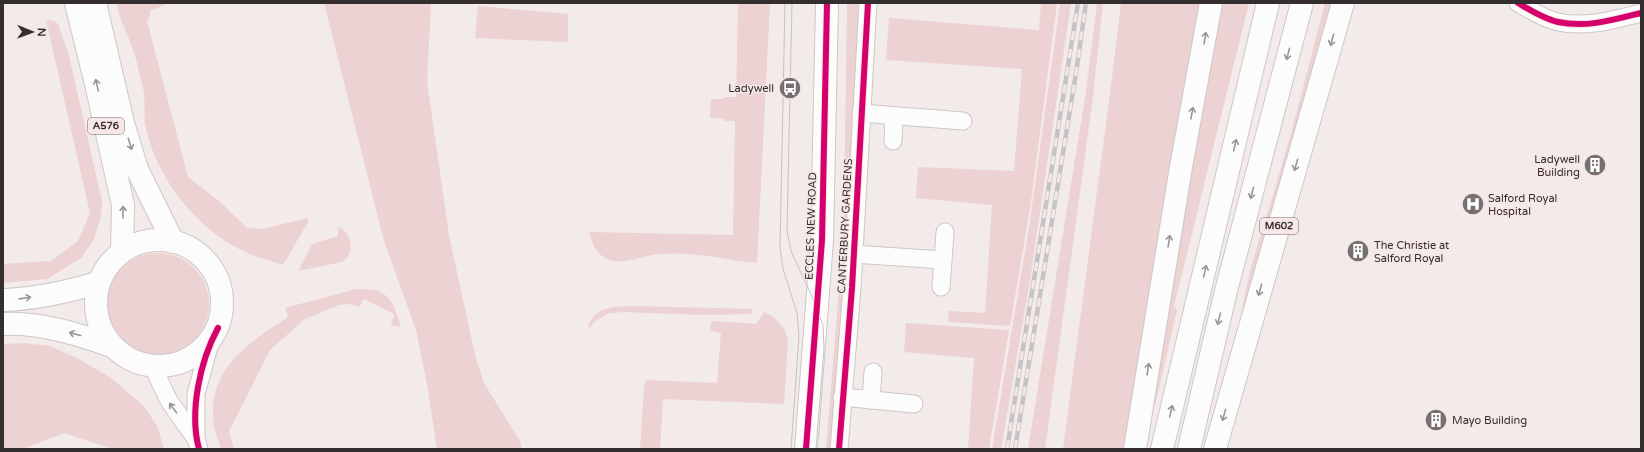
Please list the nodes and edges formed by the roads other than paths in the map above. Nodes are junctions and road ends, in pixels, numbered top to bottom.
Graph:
1 (76, 3) edge
2 (95, 3) edge
3 (827, 3) edge
4 (868, 3) edge
5 (1211, 3) edge
6 (1268, 3) edge
7 (1302, 3) edge
8 (1343, 3) edge
9 (1518, 3) edge
10 (1641, 13) edge
11 (861, 113) junction
12 (894, 116) junction
13 (963, 121) dead end
14 (893, 141) dead end
15 (945, 232) dead end
16 (173, 242) junction
17 (122, 251) junction
18 (853, 254) junction
19 (943, 260) junction
20 (97, 283) junction
21 (941, 287) dead end
22 (3, 300) edge
23 (3, 324) edge
24 (210, 343) junction
25 (112, 346) junction
26 (152, 365) junction
27 (873, 372) dead end
28 (842, 397) junction
29 (871, 400) junction
30 (914, 404) dead end
31 (198, 444) edge
32 (806, 449) edge
33 (839, 449) edge
34 (1135, 449) edge
35 (1162, 449) edge
36 (1189, 449) edge
37 (1215, 449) edge

17 -> 1 main road, A576
2 -> 16 main road, A576
3 - 32 main road, ECCLES NEW ROAD
4 - 11 street, CANTERBURY GARDENS
34 -> 5 main road
35 -> 6 main road
7 -> 36 main road, M602
8 -> 37 main road, M602
9 - 10 street
11 - 12 street
11 - 18 street, CANTERBURY GARDENS
12 - 13 street
12 - 14 street
15 - 19 street
16 - 17 main road
16 - 24 main road
17 - 20 main road
18 - 19 street
18 - 28 street, CANTERBURY GARDENS
19 - 21 street
22 -> 20 main road
20 - 25 main road
25 -> 23 main road
24 - 26 main road
24 - 31 street
25 - 26 main road
31 -> 26 street
27 - 29 street
28 - 29 street
28 - 33 street, CANTERBURY GARDENS
29 - 30 street

